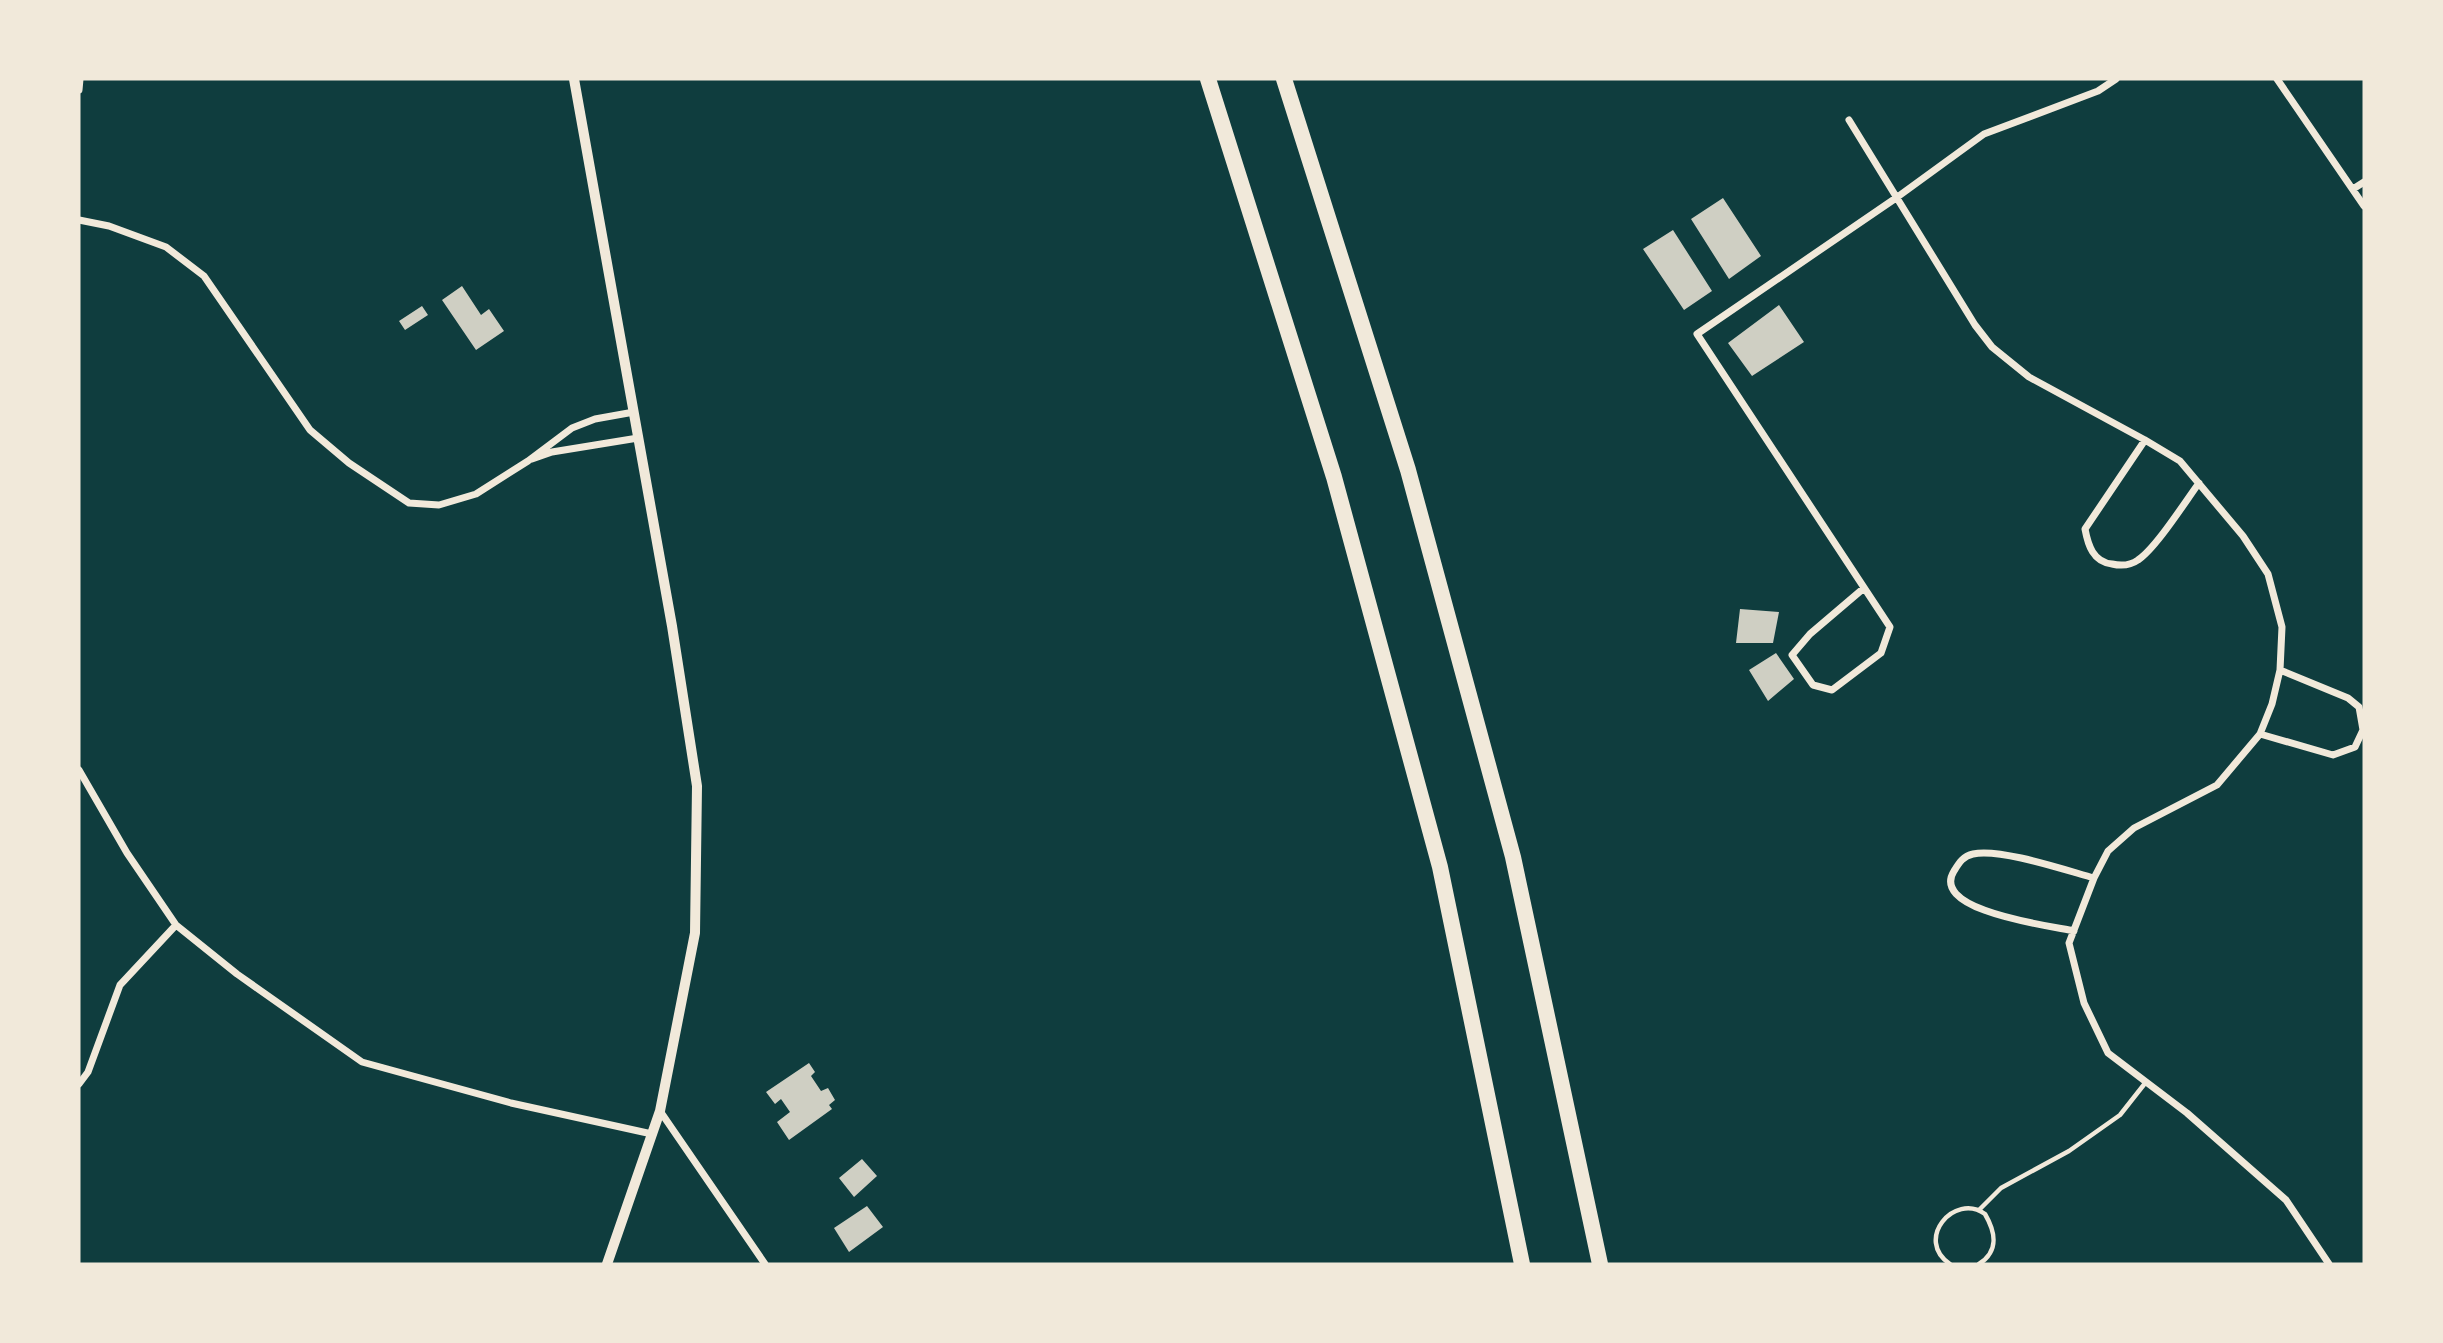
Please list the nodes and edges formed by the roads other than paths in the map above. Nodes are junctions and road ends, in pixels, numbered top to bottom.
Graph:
1 (80, 79) edge
2 (575, 79) edge
3 (1208, 79) edge
4 (1284, 79) edge
5 (2116, 79) edge
6 (2277, 79) edge
7 (79, 90) edge
8 (1849, 120) dead end
9 (2364, 181) edge
10 (2353, 189) junction
11 (1896, 198) junction
12 (2364, 206) edge
13 (79, 220) edge
14 (634, 412) junction
15 (638, 438) junction
16 (2145, 440) junction
17 (528, 461) junction
18 (2199, 483) junction
19 (1864, 588) junction
20 (2280, 670) junction
21 (2260, 734) junction
22 (79, 770) edge
23 (2094, 878) junction
24 (176, 925) junction
25 (2074, 931) junction
26 (2147, 1081) junction
27 (79, 1084) edge
28 (660, 1111) junction
29 (652, 1135) junction
30 (1979, 1210) junction
31 (607, 1264) edge
32 (765, 1264) edge
33 (1522, 1264) edge
34 (1600, 1264) edge
35 (1950, 1264) edge
36 (1979, 1264) edge
37 (2329, 1264) edge

1 - 7 street
2 - 14 street
3 - 33 highway
4 - 34 highway
5 - 11 street
6 - 10 street
8 - 11 street
9 - 10 street
10 - 12 street
11 - 16 street
11 - 19 street
13 - 17 street
14 - 15 street
14 - 17 street
15 - 17 street
15 - 28 street
16 - 18 street
16 - 18 street
18 - 20 street
19 - 19 street
20 - 21 street
20 - 21 street
21 - 23 street
22 - 24 street
23 - 25 street
23 - 25 street
24 - 27 street
24 - 29 street
25 - 26 street
26 - 30 lane
26 - 37 street
28 - 29 street
28 - 32 street
29 - 31 street
30 - 35 lane
30 - 36 lane

